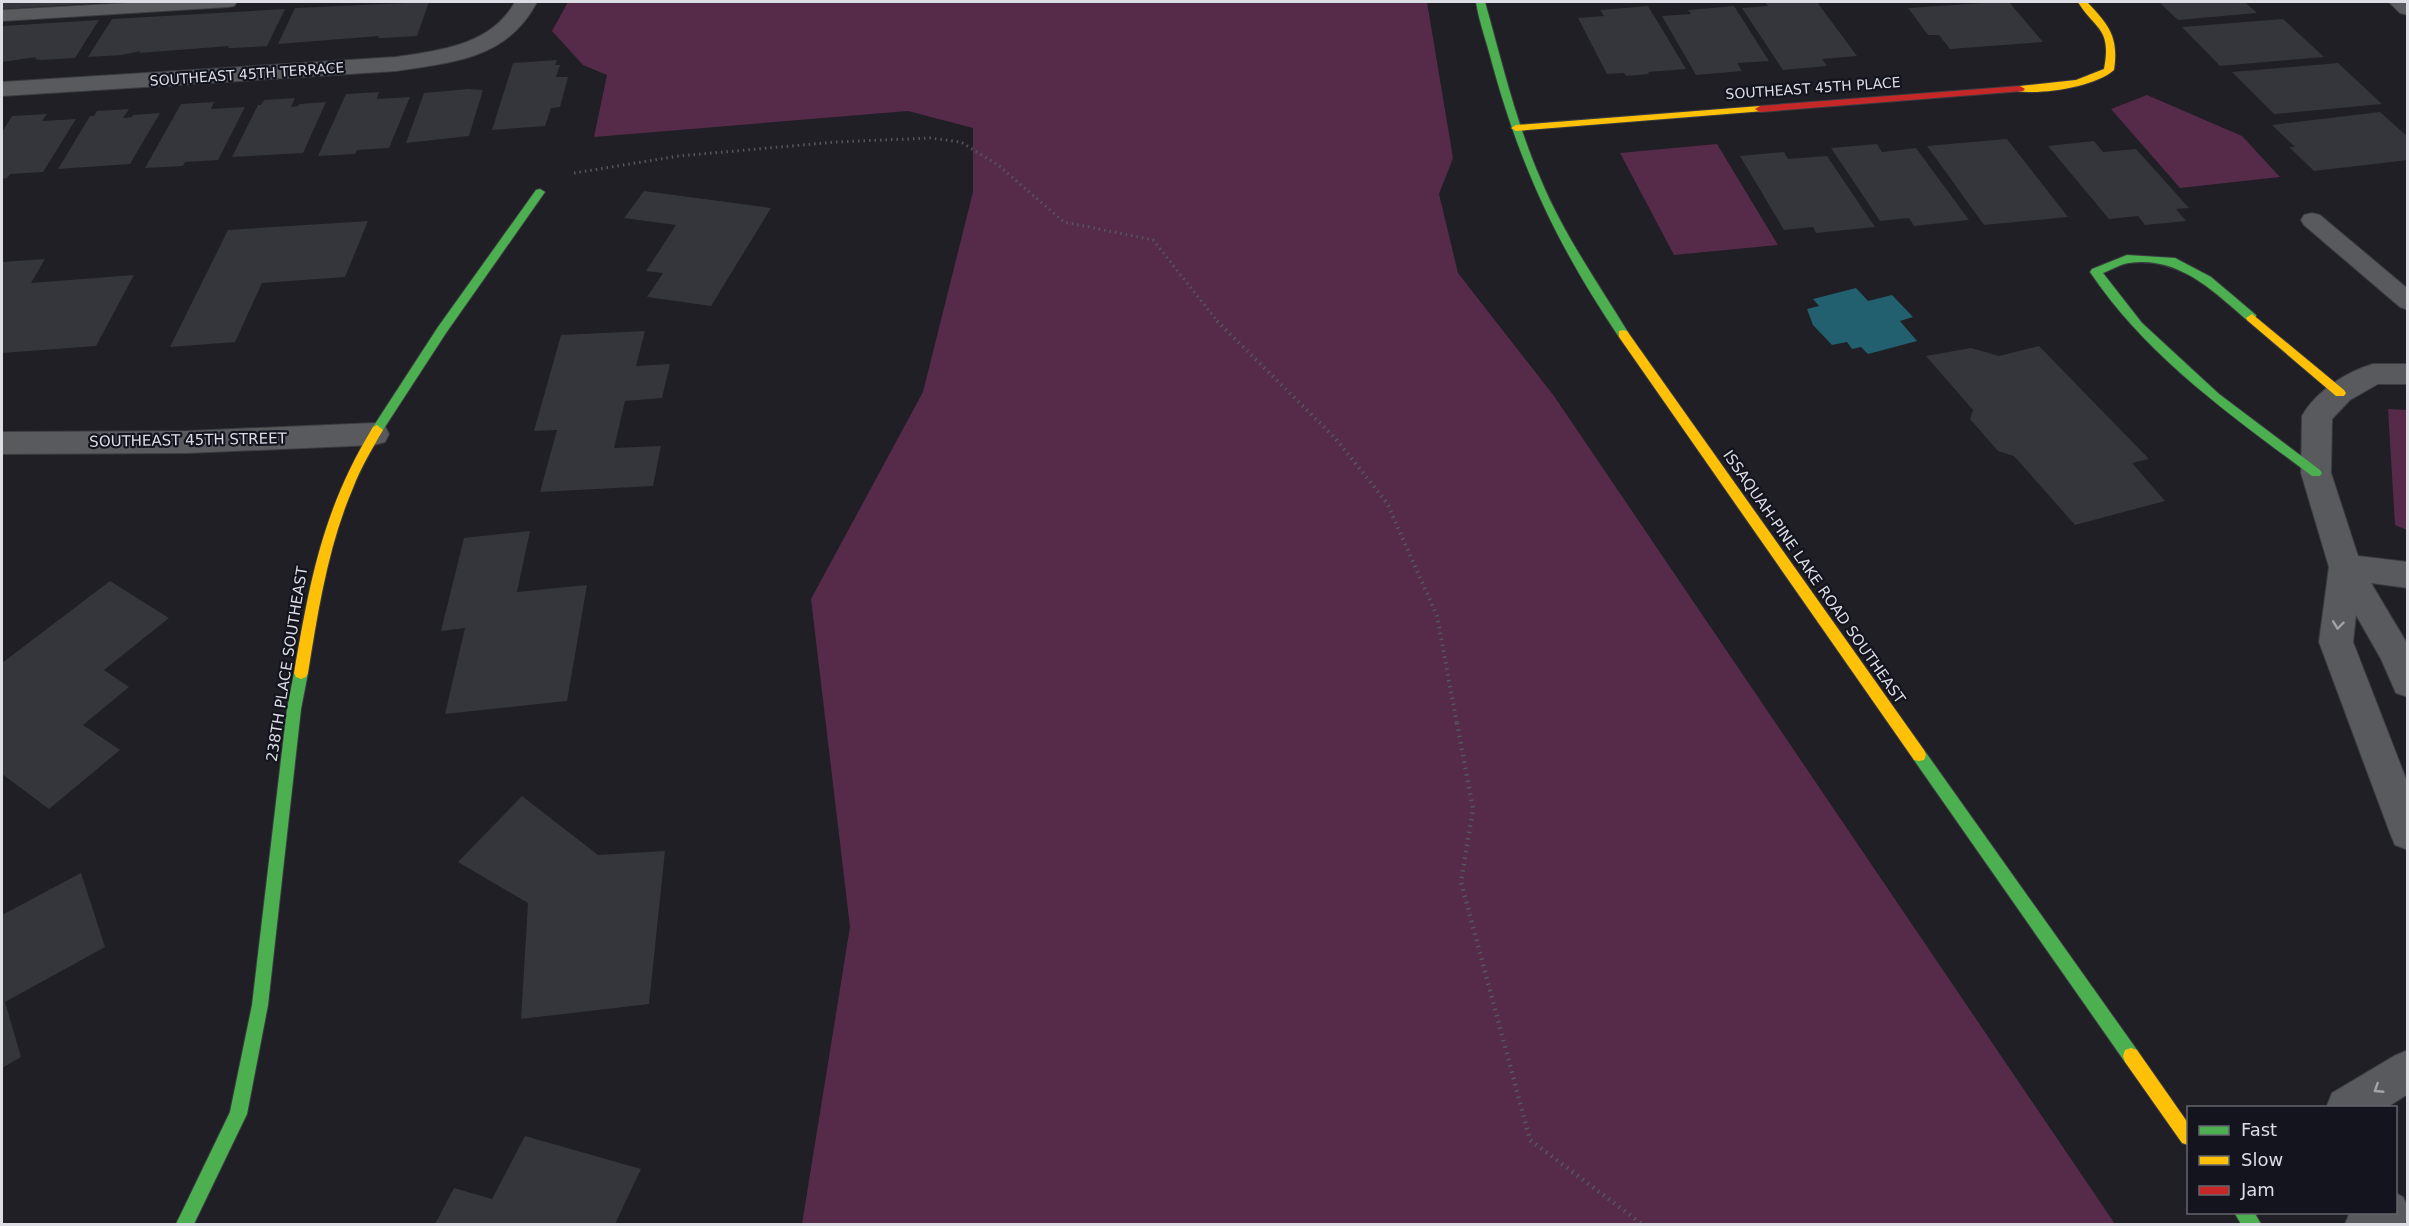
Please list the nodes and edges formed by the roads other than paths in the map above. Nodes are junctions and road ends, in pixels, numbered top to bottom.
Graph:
1 (228, 2) edge
2 (526, 2) edge
3 (1480, 2) edge
4 (2082, 2) edge
5 (2400, 2) edge
6 (2408, 8) edge
7 (2, 16) edge
8 (2, 89) edge
9 (1516, 128) junction
10 (540, 192) road end
11 (2312, 220) dead end
12 (2408, 302) edge
13 (2408, 374) edge
14 (2340, 393) junction
15 (374, 434) junction
16 (2, 443) edge
17 (2316, 473) junction
18 (2345, 567) junction
19 (2408, 575) edge
20 (2408, 683) edge
21 (2408, 833) edge
22 (2408, 1070) edge
23 (2349, 1106) edge
24 (2187, 1136) edge
25 (2384, 1214) edge
26 (185, 1224) edge
27 (2367, 1224) edge

1 - 7 lane
2 - 8 street, SOUTHEAST 45TH TERRACE
3 - 9 street, ISSAQUAH-PINE LAKE ROAD SOUTHEAST
4 - 9 street, SOUTHEAST 45TH PLACE
5 - 6 street
9 - 24 street, ISSAQUAH-PINE LAKE ROAD SOUTHEAST
10 - 15 street, 238TH PLACE SOUTHEAST
11 - 12 lane
13 - 14 street
14 - 17 street
14 - 17 street
15 - 16 street, SOUTHEAST 45TH STREET
15 - 26 street, 238TH PLACE SOUTHEAST
17 - 18 street
18 - 19 street
18 - 20 street
18 -> 21 street
22 -> 23 street
25 - 27 street

